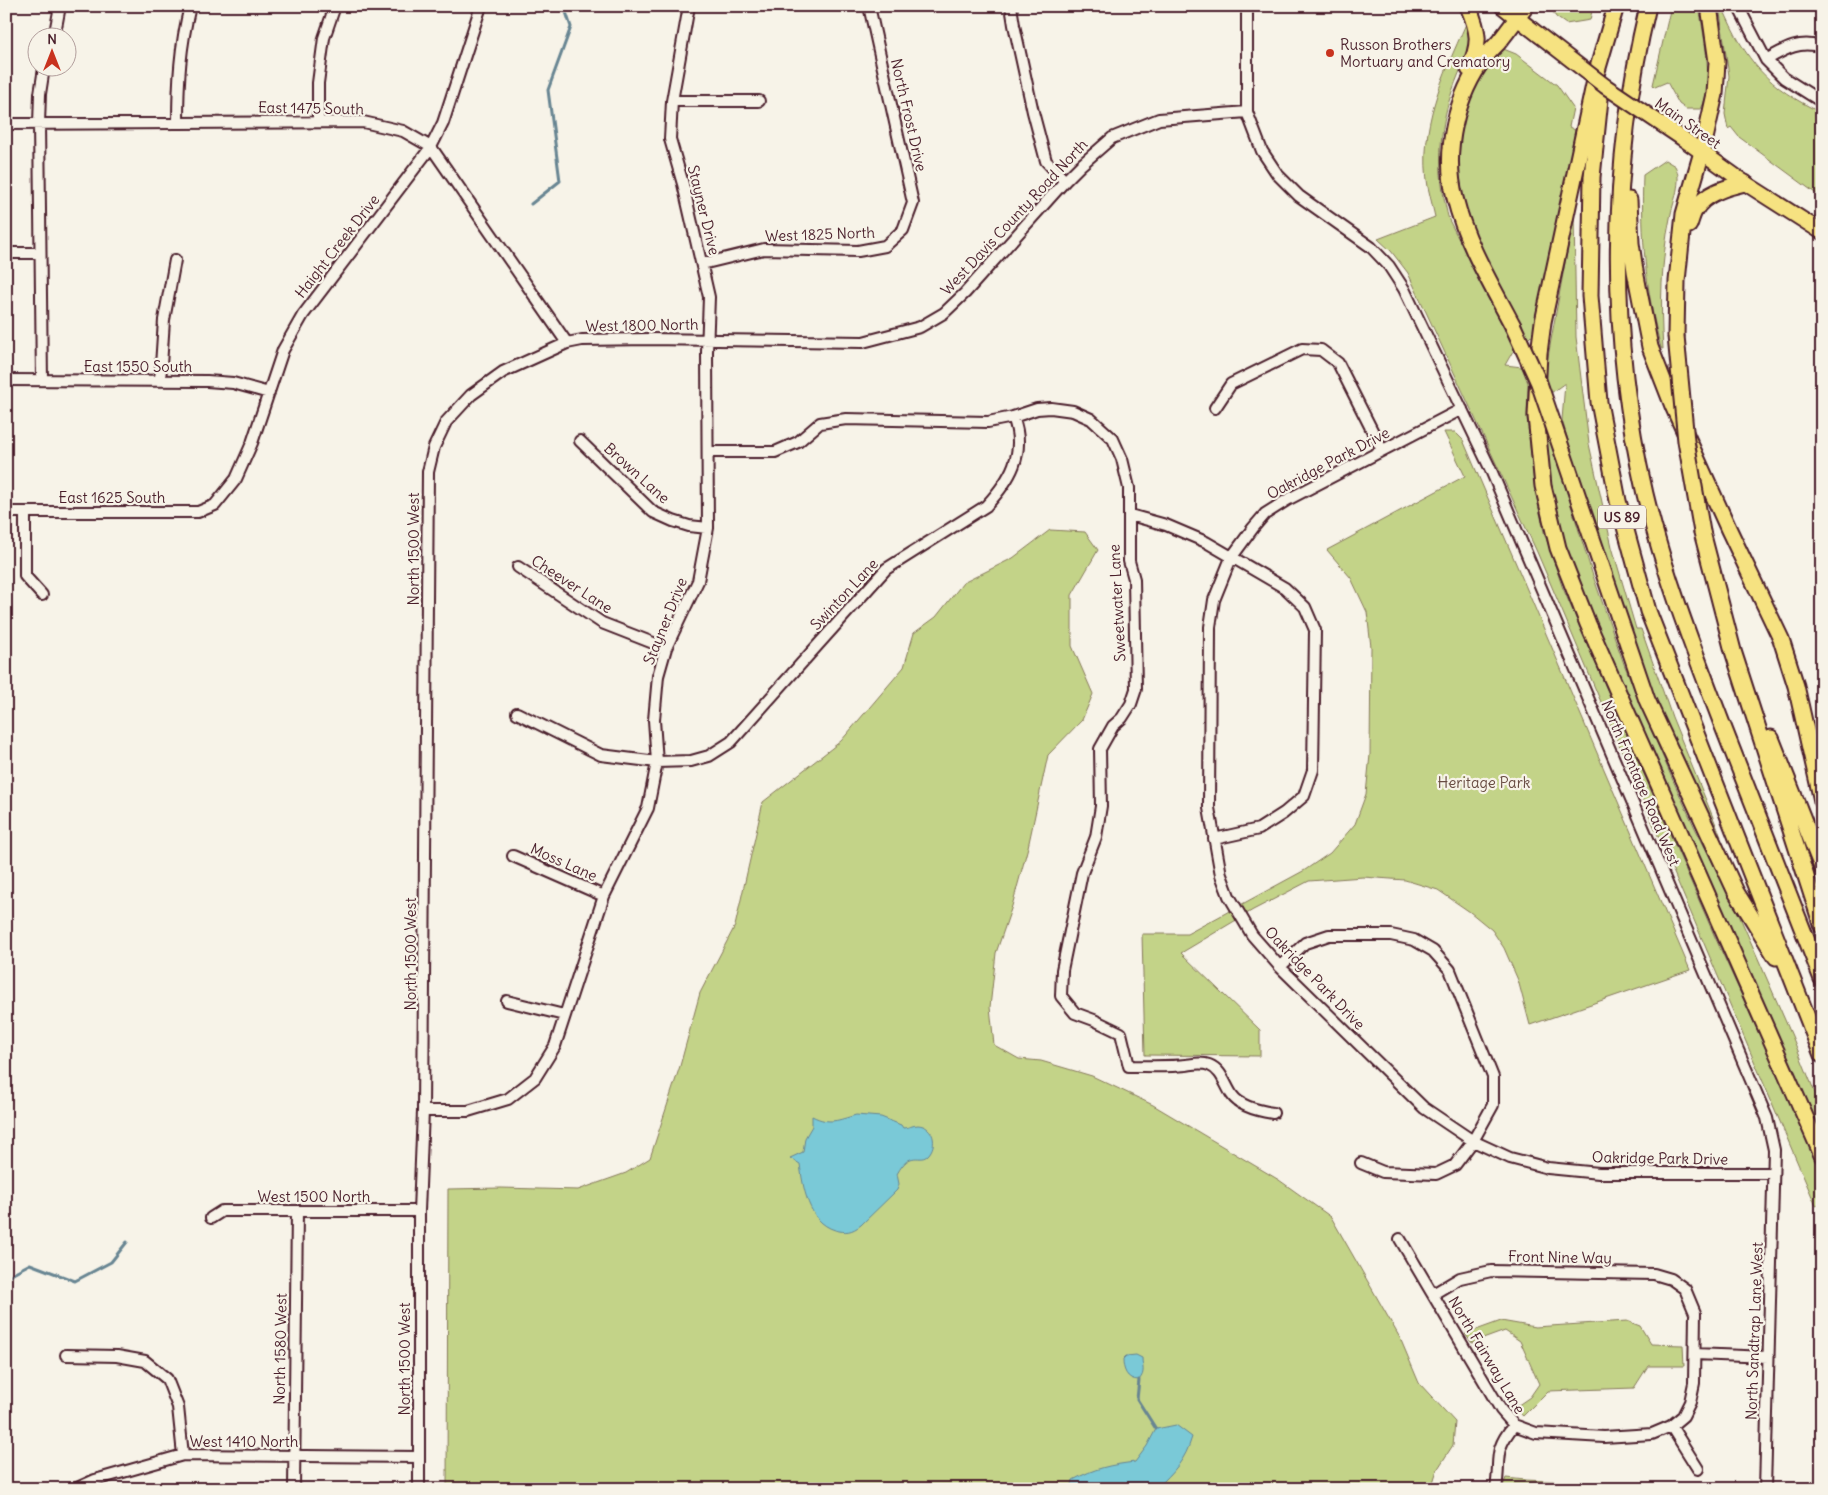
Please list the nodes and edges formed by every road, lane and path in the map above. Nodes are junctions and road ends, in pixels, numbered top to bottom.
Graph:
1 (60, 6) edge
2 (190, 6) edge
3 (335, 6) edge
4 (481, 6) edge
5 (689, 6) edge
6 (869, 6) edge
7 (1012, 6) edge
8 (1247, 6) edge
9 (1468, 6) edge
10 (1502, 6) edge
11 (1648, 6) edge
12 (1709, 6) edge
13 (1738, 6) edge
14 (1615, 11) edge
15 (1521, 12) edge
16 (56, 28) edge
17 (1640, 45) junction
18 (1822, 47) edge
19 (1766, 60) junction
20 (42, 78) edge
21 (1464, 95) junction
22 (672, 101) junction
23 (759, 101) dead end
24 (1822, 102) edge
25 (1247, 112) junction
26 (318, 122) junction
27 (178, 123) junction
28 (6, 124) edge
29 (39, 124) junction
30 (431, 147) junction
31 (1702, 152) junction
32 (1065, 181) junction
33 (1745, 183) junction
34 (903, 230) joint
35 (1822, 232) edge
36 (1681, 245) junction
37 (6, 253) edge
38 (40, 253) junction
39 (175, 260) dead end
40 (702, 264) junction
41 (708, 339) junction
42 (863, 342) joint
43 (568, 344) junction
44 (6, 380) edge
45 (42, 380) junction
46 (160, 381) junction
47 (269, 393) junction
48 (1215, 408) dead end
49 (1462, 409) junction
50 (1013, 417) junction
51 (446, 422) joint
52 (580, 441) dead end
53 (1382, 450) junction
54 (709, 452) junction
55 (215, 505) joint
56 (6, 512) edge
57 (24, 512) junction
58 (1130, 515) junction
59 (708, 528) junction
60 (1232, 558) junction
61 (518, 567) dead end
62 (42, 595) dead end
63 (1729, 632) junction
64 (666, 648) junction
65 (517, 714) dead end
66 (657, 762) junction
67 (1822, 800) edge
68 (1214, 840) junction
69 (513, 856) dead end
70 (1822, 867) edge
71 (604, 896) junction
72 (1822, 926) edge
73 (1280, 967) junction
74 (1822, 979) edge
75 (1797, 992) junction
76 (507, 1001) dead end
77 (564, 1015) junction
78 (1822, 1055) edge
79 (423, 1111) junction
80 (1273, 1113) dead end
81 (1473, 1141) junction
82 (1822, 1155) edge
83 (1361, 1163) dead end
84 (1773, 1174) junction
85 (297, 1210) junction
86 (419, 1210) junction
87 (211, 1218) dead end
88 (1400, 1239) dead end
89 (1433, 1294) junction
90 (1695, 1354) junction
91 (66, 1355) dead end
92 (1768, 1357) junction
93 (1514, 1425) junction
94 (1671, 1426) junction
95 (183, 1455) junction
96 (294, 1456) junction
97 (419, 1457) junction
98 (1698, 1469) dead end
99 (75, 1489) edge
100 (294, 1489) edge
101 (419, 1489) edge
102 (1496, 1489) edge
103 (1765, 1489) edge

1 - 16 street
2 - 27 street
3 - 26 street
4 - 30 street, Haight Creek Drive
5 - 22 street, Stayner Drive
6 - 34 street, North Frost Drive
7 - 32 street
8 - 25 street
9 - 21 highway
10 - 15 main road
11 - 17 highway, US 89
12 - 31 highway
13 - 19 street
14 - 75 highway, US 89
14 - 82 highway
15 - 21 highway
15 - 31 main road, Main Street, bridge
17 - 67 highway
17 - 74 highway, US 89
18 - 19 street
19 - 24 street
20 - 29 street
21 - 75 highway, bridge
22 - 23 street
22 - 40 street, Stayner Drive
25 - 32 street, West Davis County Road North
25 - 49 street, North Frontage Road West
26 - 27 street, East 1475 South
26 - 30 street, East 1475 South
27 - 29 street, East 1475 South
28 - 29 street, East 1475 South
29 - 38 street
30 - 43 street, East 1475 South
30 - 47 street, Haight Creek Drive
31 - 33 main road, Main Street
31 - 36 highway
32 - 42 street, West Davis County Road North
33 - 35 main road, Main Street
33 - 36 highway
34 - 40 street, West 1825 North
36 - 63 highway, bridge
37 - 38 street
38 - 45 street
39 - 46 street
40 - 41 street, Stayner Drive
41 - 42 street, West 1800 North
41 - 43 street, West 1800 North
41 - 54 street, Stayner Drive
43 - 51 street, West 1800 North
44 - 45 street, East 1550 South
45 - 46 street, East 1550 South
46 - 47 street, East 1550 South
47 - 55 street, Haight Creek Drive
48 - 53 street
49 - 53 street, Oakridge Park Drive
49 - 84 street, North Frontage Road West
50 - 54 street, Sweetwater Lane
50 - 58 street, Sweetwater Lane
50 - 66 street, Swinton Lane
51 - 79 street, North 1500 West
52 - 59 street, Brown Lane
53 - 60 street, Oakridge Park Drive
54 - 59 street, Stayner Drive
55 - 57 street, East 1625 South
56 - 57 street, East 1625 South
57 - 62 street
58 - 60 street
58 - 80 street, Sweetwater Lane
59 - 64 street, Stayner Drive
60 - 68 street, Oakridge Park Drive
60 - 68 street
61 - 64 street, Cheever Lane
63 - 70 highway
63 - 72 highway
64 - 66 street, Stayner Drive
65 - 66 street, Swinton Lane
66 - 71 street, Stayner Drive
68 - 73 street, Oakridge Park Drive
69 - 71 street, Moss Lane
71 - 77 street, Stayner Drive
73 - 81 street, Oakridge Park Drive
73 - 81 street
75 - 78 highway, US 89
76 - 77 street
77 - 79 street, Stayner Drive
79 - 86 street, North 1500 West
81 - 83 street
81 - 84 street, Oakridge Park Drive
84 - 92 street, North Sandtrap Lane West
85 - 86 street, West 1500 North
85 - 87 street, West 1500 North
85 - 96 street, North 1580 West
86 - 97 street, North 1500 West
88 - 89 street
89 - 90 street, Front Nine Way
89 - 93 street, North Fairway Lane
90 - 92 street
90 - 94 street, Front Nine Way
91 - 95 street
92 - 103 street, North Sandtrap Lane West
93 - 94 street
93 - 102 street, North Fairway Lane
94 - 98 street
95 - 96 street, West 1410 North
95 - 99 street, West 1410 North
96 - 97 street, West 1410 North
96 - 100 street, North 1580 West
97 - 101 street, North 1500 West

